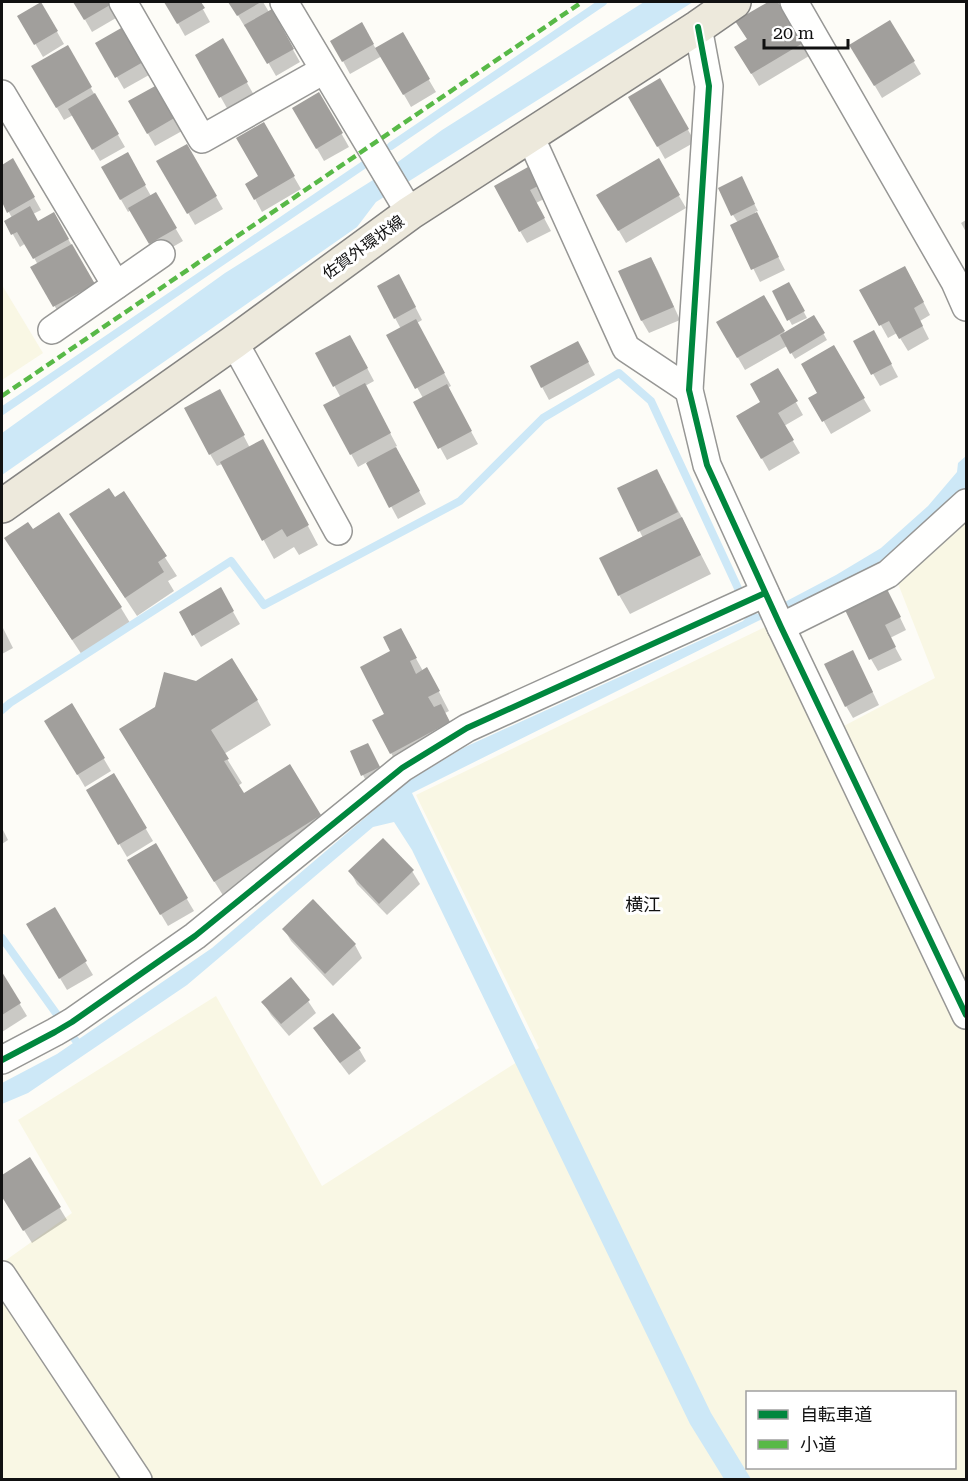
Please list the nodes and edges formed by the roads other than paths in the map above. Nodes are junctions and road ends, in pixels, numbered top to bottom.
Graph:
1 (123, 2) edge
2 (284, 2) edge
3 (734, 2) edge
4 (794, 2) edge
5 (698, 27) junction
6 (324, 70) junction
7 (2, 93) edge
8 (530, 136) junction
9 (405, 204) junction
10 (160, 254) dead end
11 (116, 285) junction
12 (966, 307) edge
13 (52, 330) dead end
14 (234, 342) junction
15 (688, 390) junction
16 (966, 503) edge
17 (2, 506) edge
18 (338, 531) dead end
19 (752, 599) junction
20 (781, 627) junction
21 (966, 1016) edge
22 (2, 1060) edge
23 (2, 1275) edge
24 (138, 1479) edge

1 - 6 street
2 - 6 street
3 - 5 main road, 佐賀外環状線
4 - 12 street
5 - 8 main road, 佐賀外環状線
5 - 15 street
6 - 9 street
7 - 11 street
8 - 9 main road, 佐賀外環状線
8 - 15 street
9 - 14 main road, 佐賀外環状線
10 - 11 street
11 - 13 street
14 - 17 main road, 佐賀外環状線
14 - 18 street
15 - 19 street
16 - 20 street
19 - 20 street
19 - 22 street
20 - 21 street
23 - 24 street

